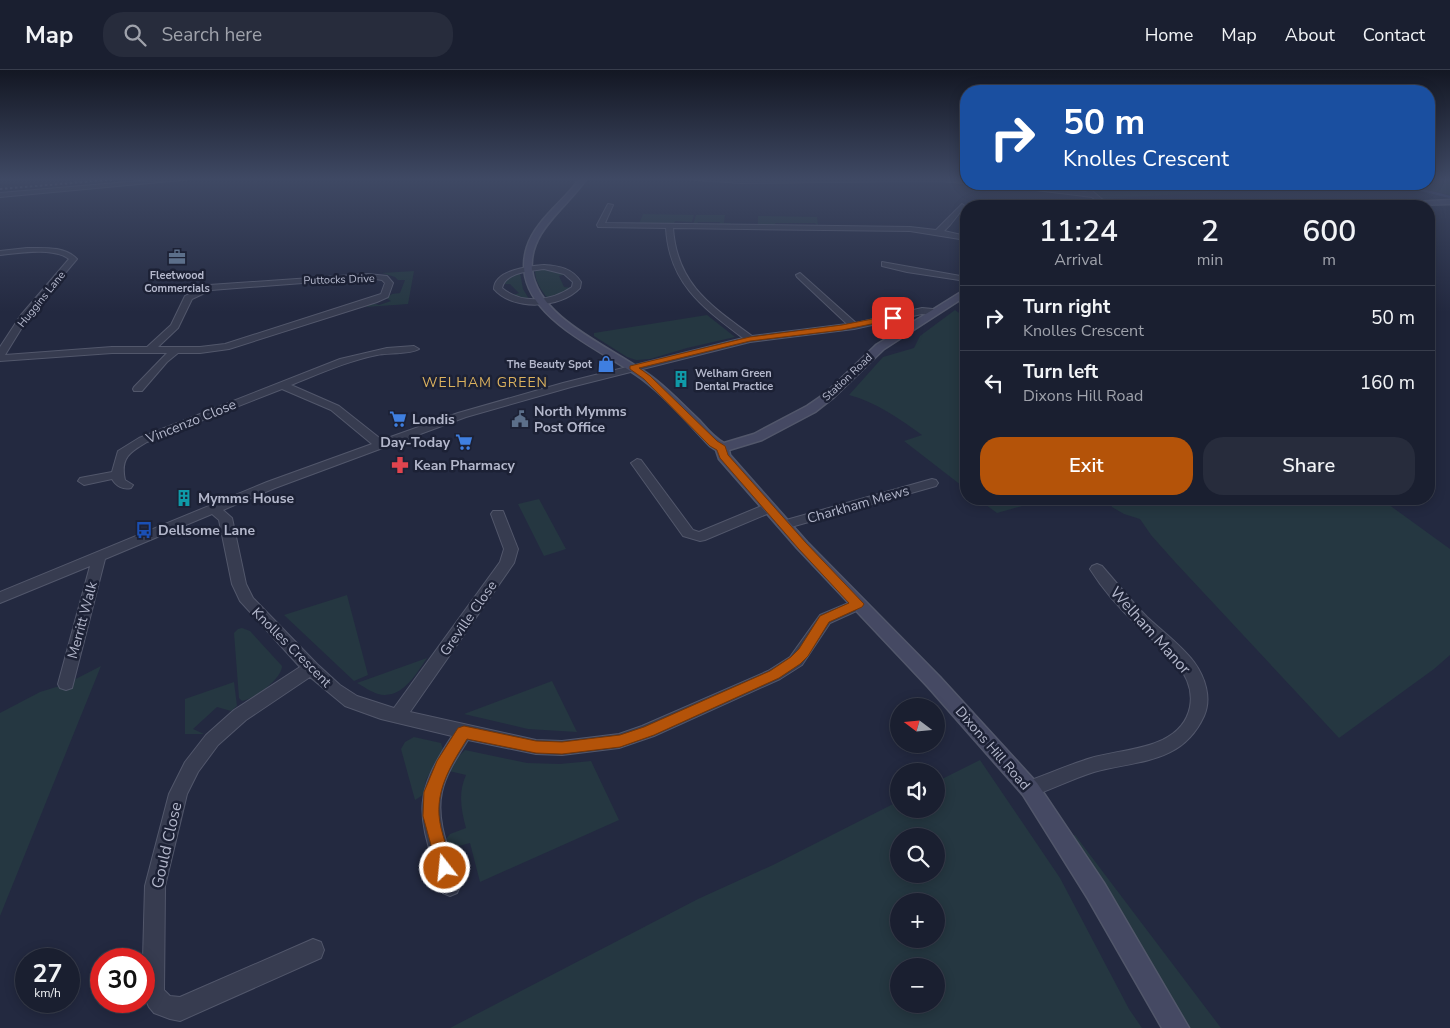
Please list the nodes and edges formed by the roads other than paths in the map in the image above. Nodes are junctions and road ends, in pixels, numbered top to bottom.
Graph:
1 (545, 223) edge
2 (602, 223) edge
3 (949, 223) edge
4 (669, 226) junction
5 (938, 232) junction
6 (960, 237) edge
7 (0, 253) edge
8 (886, 264) dead end
9 (528, 269) junction
10 (800, 274) dead end
11 (960, 278) edge
12 (960, 296) edge
13 (541, 302) junction
14 (933, 312) junction
15 (854, 326) junction
16 (750, 339) junction
17 (151, 349) junction
18 (414, 349) dead end
19 (176, 350) junction
20 (0, 357) edge
21 (633, 368) junction
22 (282, 385) junction
23 (138, 389) dead end
24 (379, 444) junction
25 (722, 448) junction
26 (637, 463) dead end
27 (118, 474) junction
28 (84, 481) dead end
29 (932, 483) dead end
30 (127, 485) dead end
31 (769, 508) junction
32 (213, 509) junction
33 (498, 514) dead end
34 (784, 525) junction
35 (99, 557) junction
36 (1097, 569) dead end
37 (0, 598) edge
38 (858, 604) junction
39 (311, 668) junction
40 (66, 684) dead end
41 (398, 716) junction
42 (464, 732) junction
43 (1030, 789) junction
44 (450, 886) dead end
45 (312, 950) dead end
46 (1176, 1028) edge

1 - 9 street, Dixons Hill Road
2 - 4 street
3 - 5 street
4 - 5 street
4 - 16 street
5 - 6 street
7 - 20 street, Huggins Lane
8 - 11 street
9 - 13 street, Dixons Hill Road
9 - 13 street
9 - 13 street
10 - 15 street
12 - 14 street, Station Road
13 - 21 street, Dixons Hill Road
14 - 15 street
14 - 25 street, Station Road
15 - 16 street
16 - 21 street
17 - 19 street, Puttocks Drive
17 - 19 street, Puttocks Drive
17 - 20 street, Puttocks Drive
18 - 22 street, Vincenzo Close
19 - 23 street
21 - 24 street
21 - 25 street, Dixons Hill Road
22 - 24 street
22 - 27 street, Vincenzo Close
24 - 32 street
25 - 31 street, Dixons Hill Road
26 - 31 street
27 - 28 street
27 - 30 street
29 - 34 street, Charkham Mews
31 - 34 street, Dixons Hill Road
32 - 35 street
32 - 39 street, Knolles Crescent
33 - 41 street, Greville Close
34 - 38 street, Dixons Hill Road
35 - 37 street
35 - 40 street, Merritt Walk
36 - 43 street, Welham Manor
38 - 42 street, Knolles Crescent
38 - 43 street, Dixons Hill Road
39 - 41 street, Knolles Crescent
39 - 45 street, Gould Close
41 - 42 street, Knolles Crescent
42 - 44 street
43 - 46 street, Dixons Hill Road

